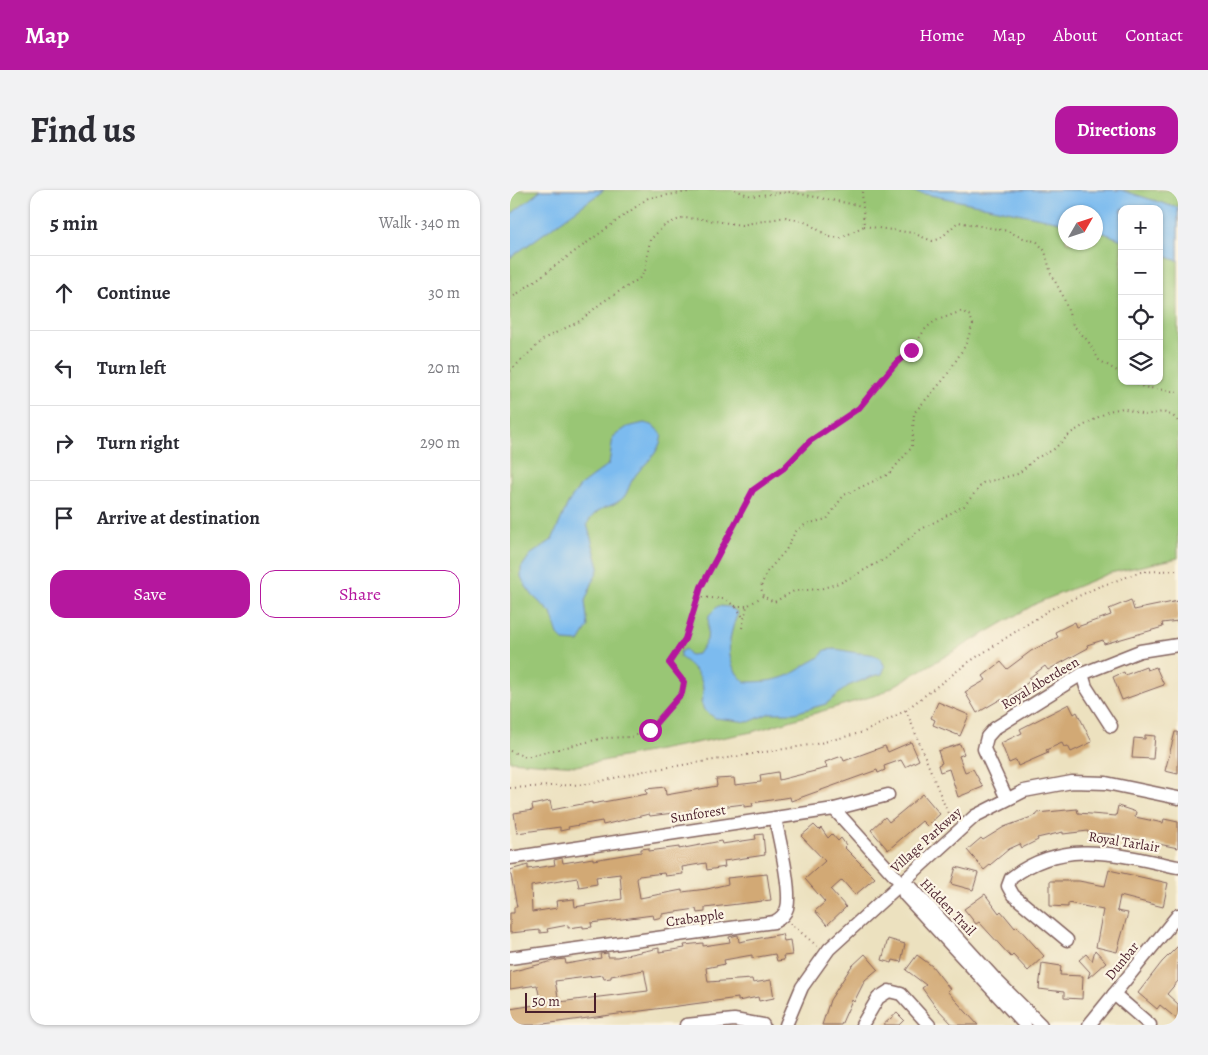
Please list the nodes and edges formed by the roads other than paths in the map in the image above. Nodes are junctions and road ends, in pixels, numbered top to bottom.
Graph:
1 (1178, 645) edge
2 (1082, 674) junction
3 (1111, 726) dead end
4 (888, 795) dead end
5 (1008, 798) junction
6 (1178, 798) edge
7 (834, 809) junction
8 (775, 818) junction
9 (510, 858) edge
10 (1178, 867) edge
11 (901, 883) junction
12 (1178, 915) edge
13 (1067, 940) dead end
14 (510, 958) edge
15 (1114, 994) junction
16 (712, 1023) edge
17 (686, 1025) edge
18 (763, 1025) edge
19 (786, 1025) edge
20 (862, 1025) edge
21 (929, 1025) edge
22 (1025, 1025) edge
23 (1041, 1025) edge
24 (1089, 1025) edge
25 (1150, 1025) edge

1 - 2 street, Royal Aberdeen
2 - 3 street
2 - 5 street, Royal Aberdeen
4 - 7 street, Sunforest
5 - 6 street, Village Parkway
5 - 11 street, Village Parkway
7 - 8 street, Sunforest
7 - 11 street, Hidden Trail
8 - 9 street, Sunforest
8 - 14 street, Crabapple
10 - 13 street, Royal Tarlair
11 - 19 street, Village Parkway
11 - 22 street
11 - 23 street, Hidden Trail
12 - 15 street, Dunbar
15 - 24 street, Dunbar
15 - 25 street
16 - 17 street
16 - 18 street
20 - 21 street

